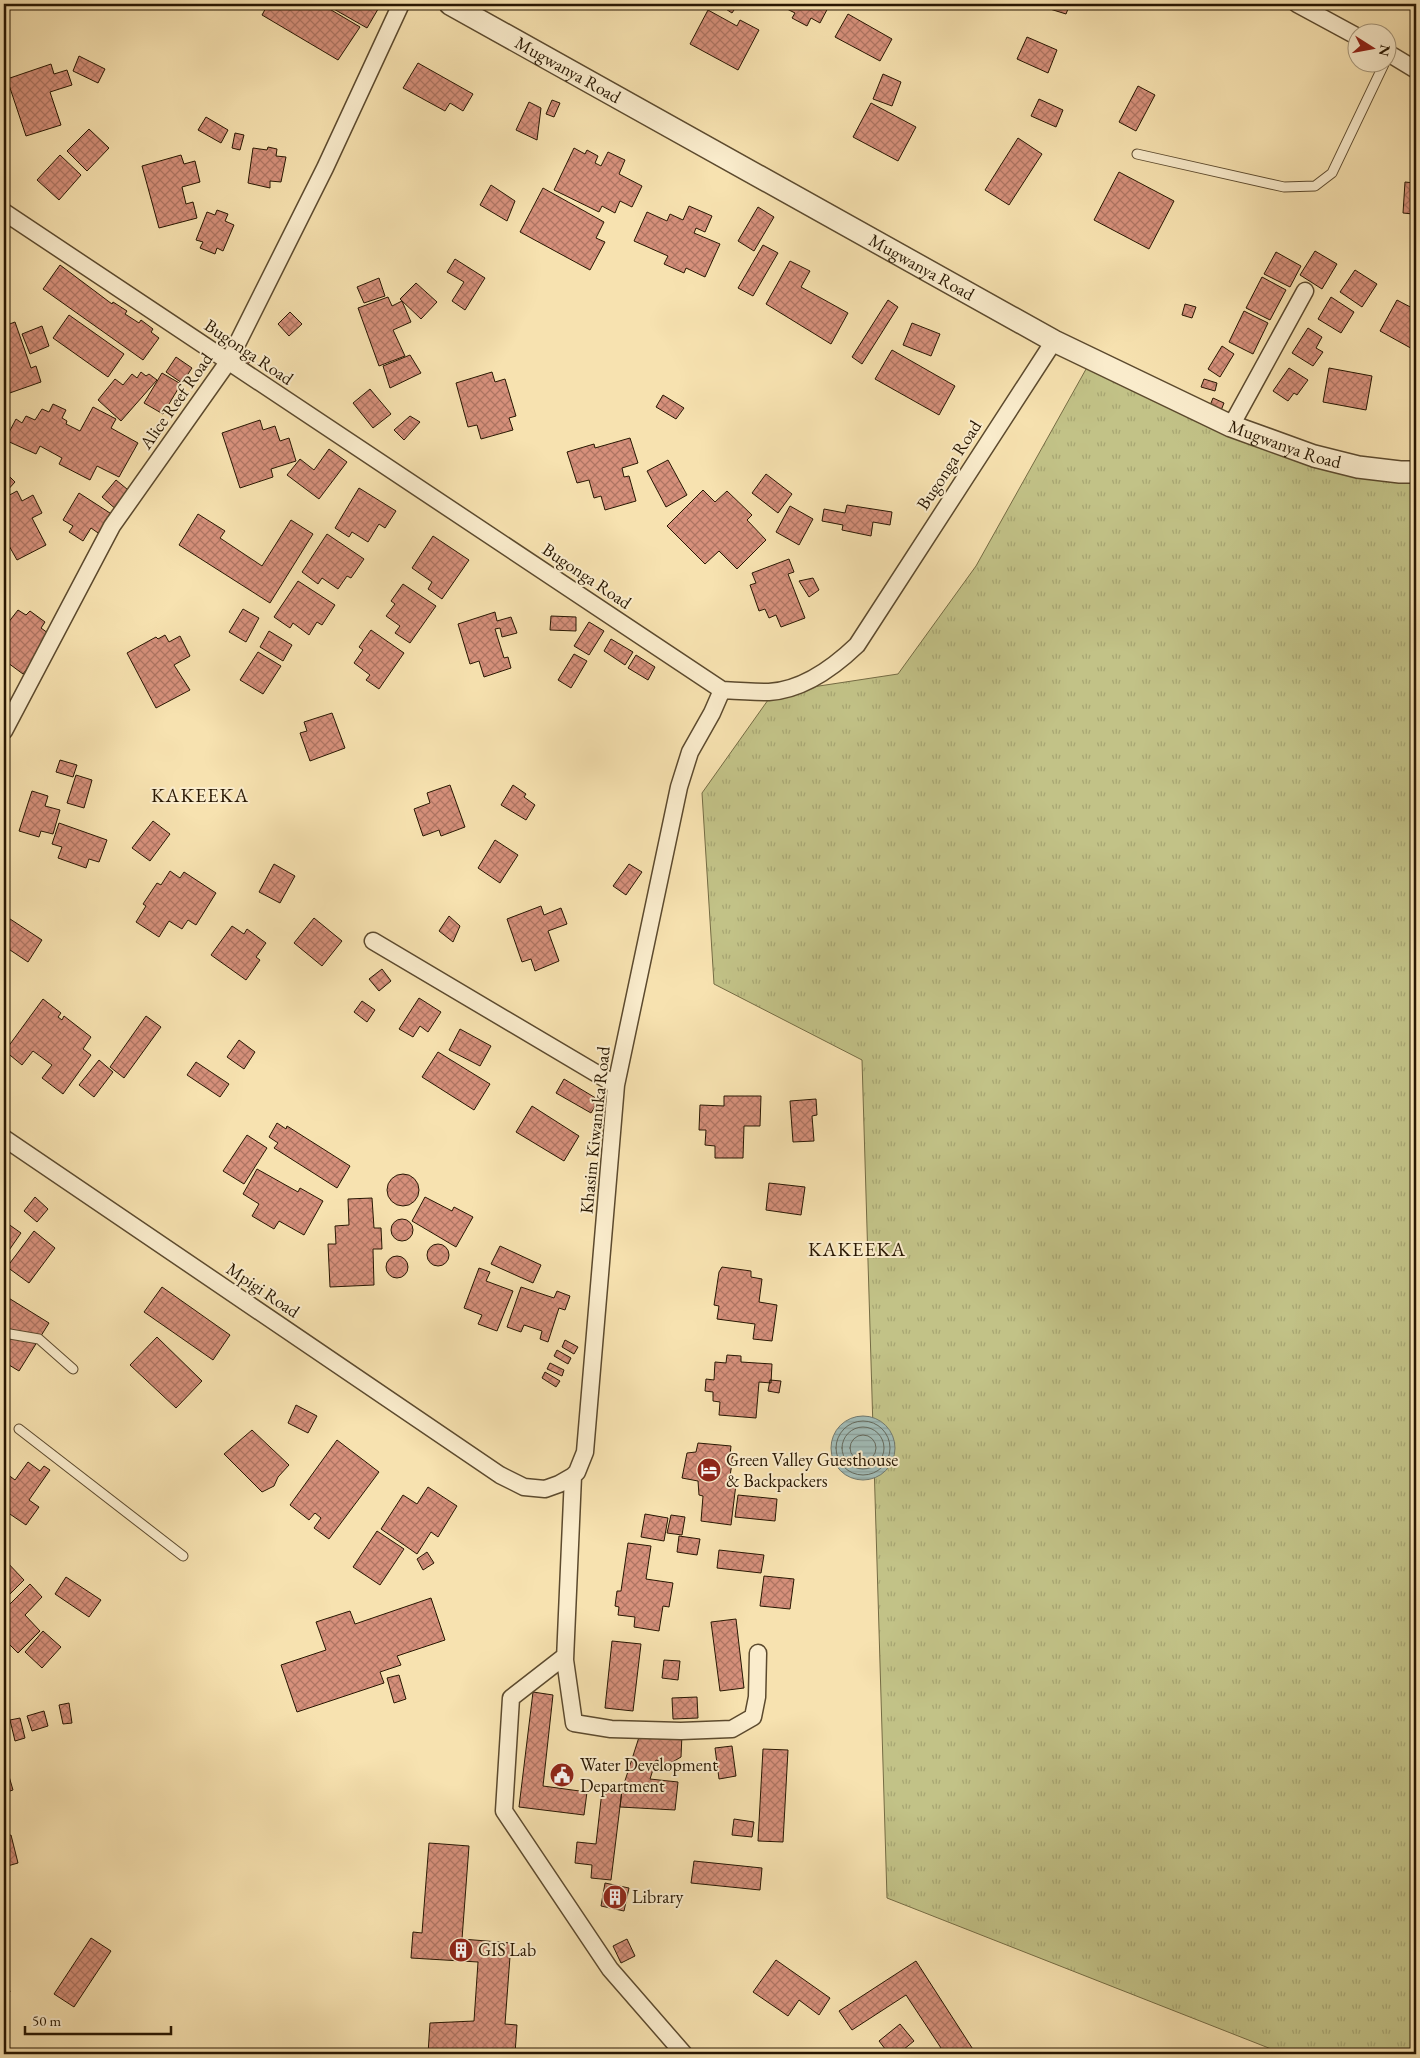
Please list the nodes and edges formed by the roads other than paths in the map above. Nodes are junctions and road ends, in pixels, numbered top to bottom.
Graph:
1 (402, 4) edge
2 (450, 4) edge
3 (1297, 4) edge
4 (1348, 32) edge
5 (1398, 62) edge
6 (1416, 70) edge
7 (1380, 72) edge
8 (1137, 154) dead end
9 (4, 212) edge
10 (1305, 291) dead end
11 (1054, 341) junction
12 (228, 362) junction
13 (1231, 426) junction
14 (1416, 472) edge
15 (722, 690) junction
16 (9, 705) edge
17 (4, 731) edge
18 (373, 941) dead end
19 (616, 1084) junction
20 (4, 1138) edge
21 (4, 1333) edge
22 (73, 1369) dead end
23 (19, 1429) dead end
24 (573, 1476) junction
25 (184, 1556) dead end
26 (758, 1653) dead end
27 (565, 1656) junction
28 (684, 2054) edge

1 - 12 street, Alice Reef Road
2 - 11 street, Mugwanya Road
3 - 4 street
5 - 6 street
7 - 8 lane
9 - 12 street, Bugonga Road
10 - 13 street
11 - 13 street, Mugwanya Road
11 - 15 street, Bugonga Road
12 - 15 street, Bugonga Road
12 - 16 street, Alice Reef Road
13 - 14 street, Mugwanya Road
15 - 19 street, Khasim Kiwanuka Road
16 - 17 street, Alice Reef Road
18 - 19 street
19 - 24 street, Khasim Kiwanuka Road
20 - 24 street, Mpigi Road
21 - 22 lane
23 - 25 lane
24 - 27 street
26 - 27 street
27 - 28 street

